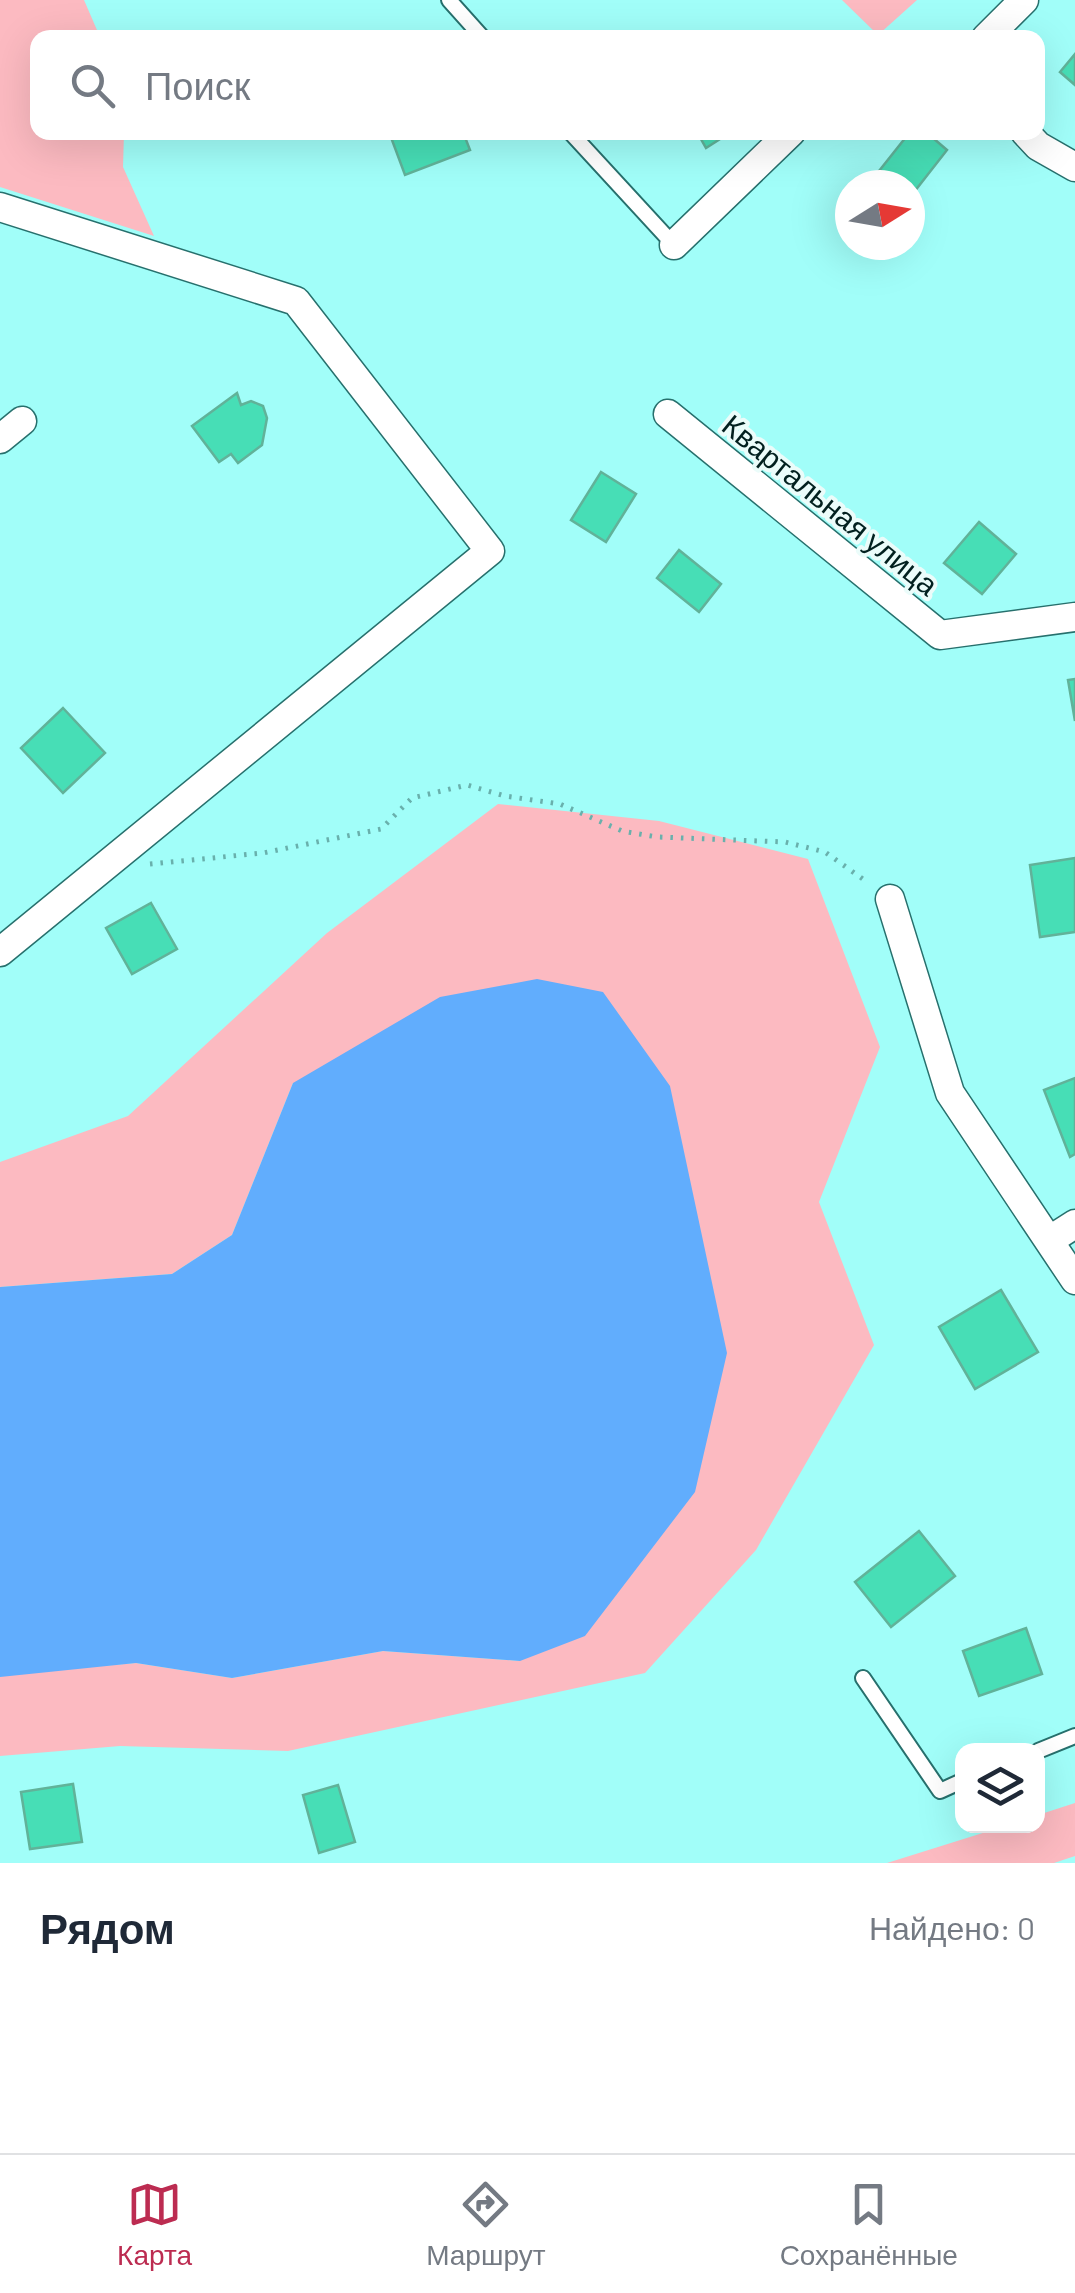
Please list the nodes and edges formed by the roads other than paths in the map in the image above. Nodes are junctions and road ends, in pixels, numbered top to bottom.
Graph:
1 (449, 0) edge
2 (1024, 0) edge
3 (477, 30) edge
4 (994, 30) edge
5 (577, 140) edge
6 (782, 140) edge
7 (1032, 140) edge
8 (1075, 167) edge
9 (0, 207) edge
10 (674, 245) joint
11 (668, 414) dead end
12 (1075, 617) edge
13 (890, 898) road end
14 (0, 952) edge
15 (1075, 1224) edge
16 (1050, 1240) junction
17 (1075, 1280) edge
18 (863, 1678) dead end
19 (1075, 1736) edge
20 (1045, 1748) edge
21 (955, 1785) edge

1 - 3 lane
2 - 4 street
5 - 10 lane
6 - 10 street
7 - 8 street
9 - 14 street
11 - 12 street, Квартальная улица
13 - 16 street
15 - 16 street
16 - 17 street
18 - 21 lane
19 - 20 lane

